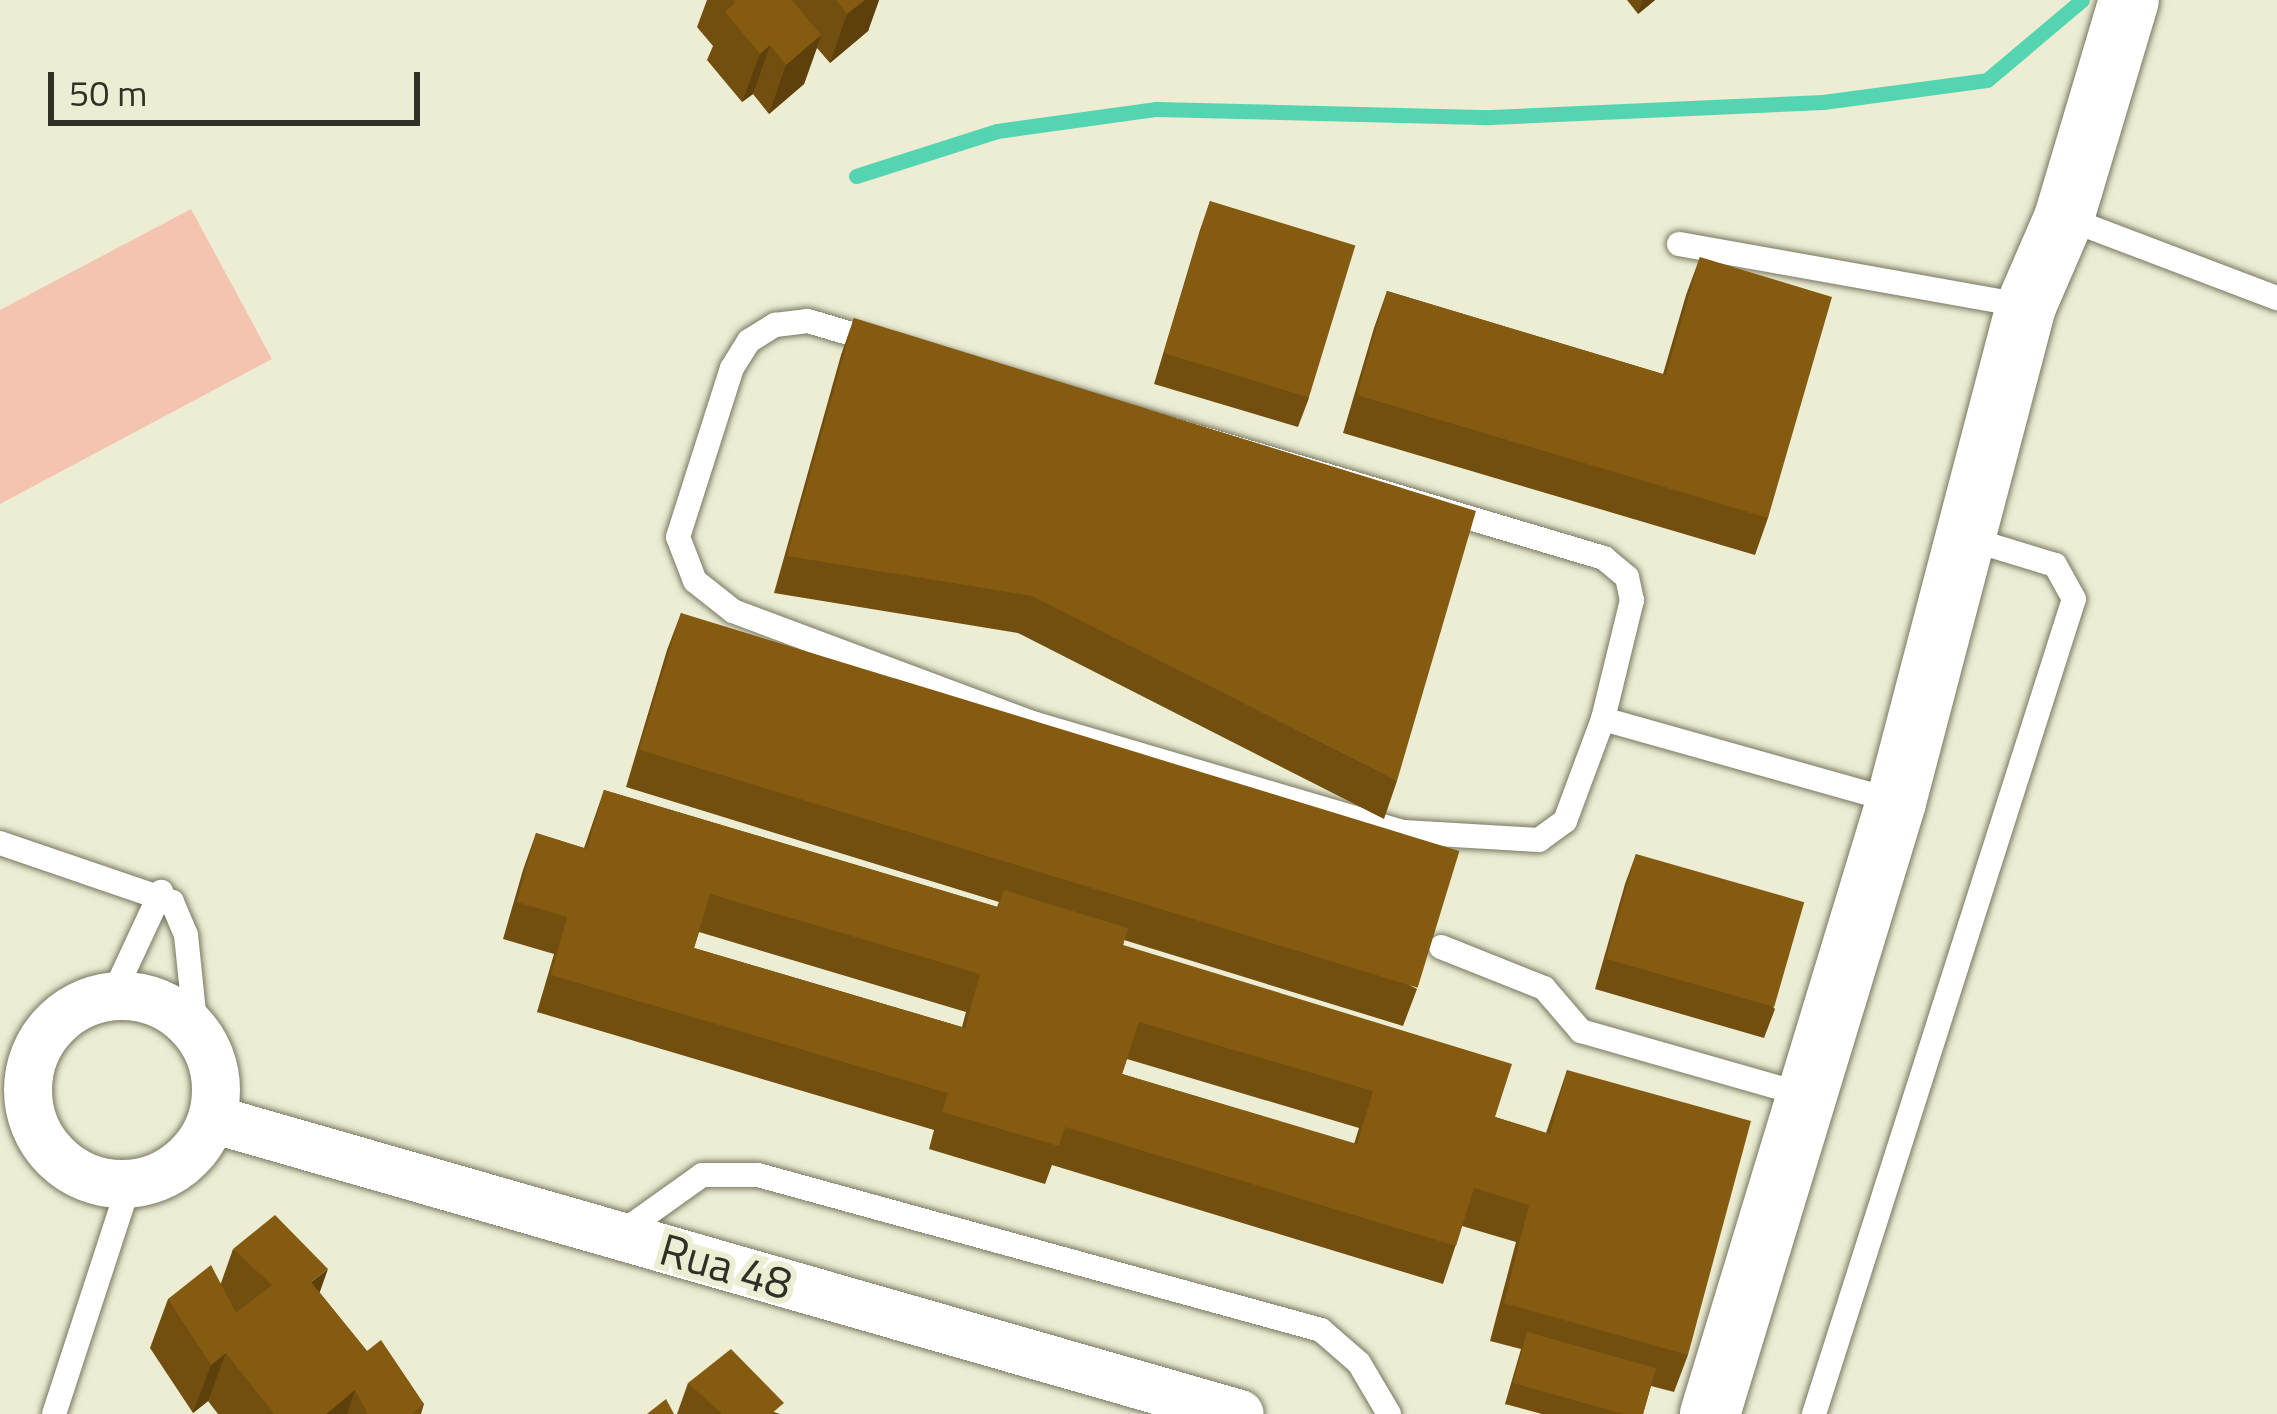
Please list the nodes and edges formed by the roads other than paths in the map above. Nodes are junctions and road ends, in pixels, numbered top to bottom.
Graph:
1 (2129, 0) edge
2 (2064, 218) junction
3 (1679, 244) dead end
4 (2277, 298) edge
5 (2026, 306) junction
6 (1970, 538) junction
7 (1603, 719) junction
8 (1897, 802) junction
9 (0, 843) edge
10 (161, 892) junction
11 (1441, 947) edge
12 (113, 995) junction
13 (196, 1031) junction
14 (16, 1058) edge
15 (1807, 1096) junction
16 (212, 1119) junction
17 (129, 1184) junction
18 (619, 1235) junction
19 (53, 1414) edge
20 (1240, 1414) edge
21 (1389, 1414) edge
22 (1710, 1414) edge
23 (1814, 1414) edge

1 - 2 street
2 - 4 lane
2 - 5 street
3 - 5 lane
5 - 6 street
6 - 8 street
6 - 23 lane
7 - 7 lane
7 - 8 lane
8 - 15 street
9 - 10 lane
10 - 12 lane
10 - 13 lane
11 - 15 lane
12 - 13 street
12 - 14 street
13 - 16 street
14 - 17 street
15 - 22 street
16 - 17 street
16 - 18 street, Rua 48
17 - 19 lane
18 - 20 street, Rua 48
18 - 21 lane

